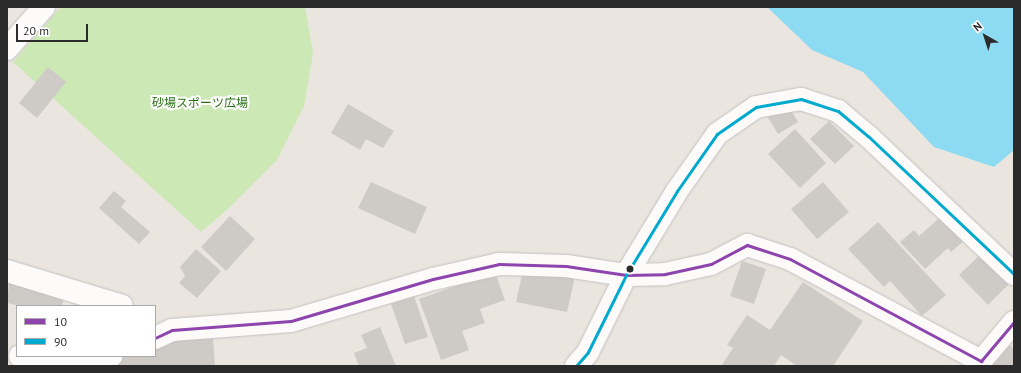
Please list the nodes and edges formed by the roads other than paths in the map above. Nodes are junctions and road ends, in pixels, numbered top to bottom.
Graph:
1 (44, 7) edge
2 (7, 49) edge
3 (7, 271) edge
4 (1014, 274) edge
5 (626, 275) junction
6 (119, 305) edge
7 (1014, 322) edge
8 (161, 330) edge
9 (24, 357) edge
10 (106, 357) edge
11 (576, 366) edge

1 - 2 street
3 - 6 street
4 - 5 street
5 - 7 street
5 - 8 street
5 - 11 street
9 - 10 street

